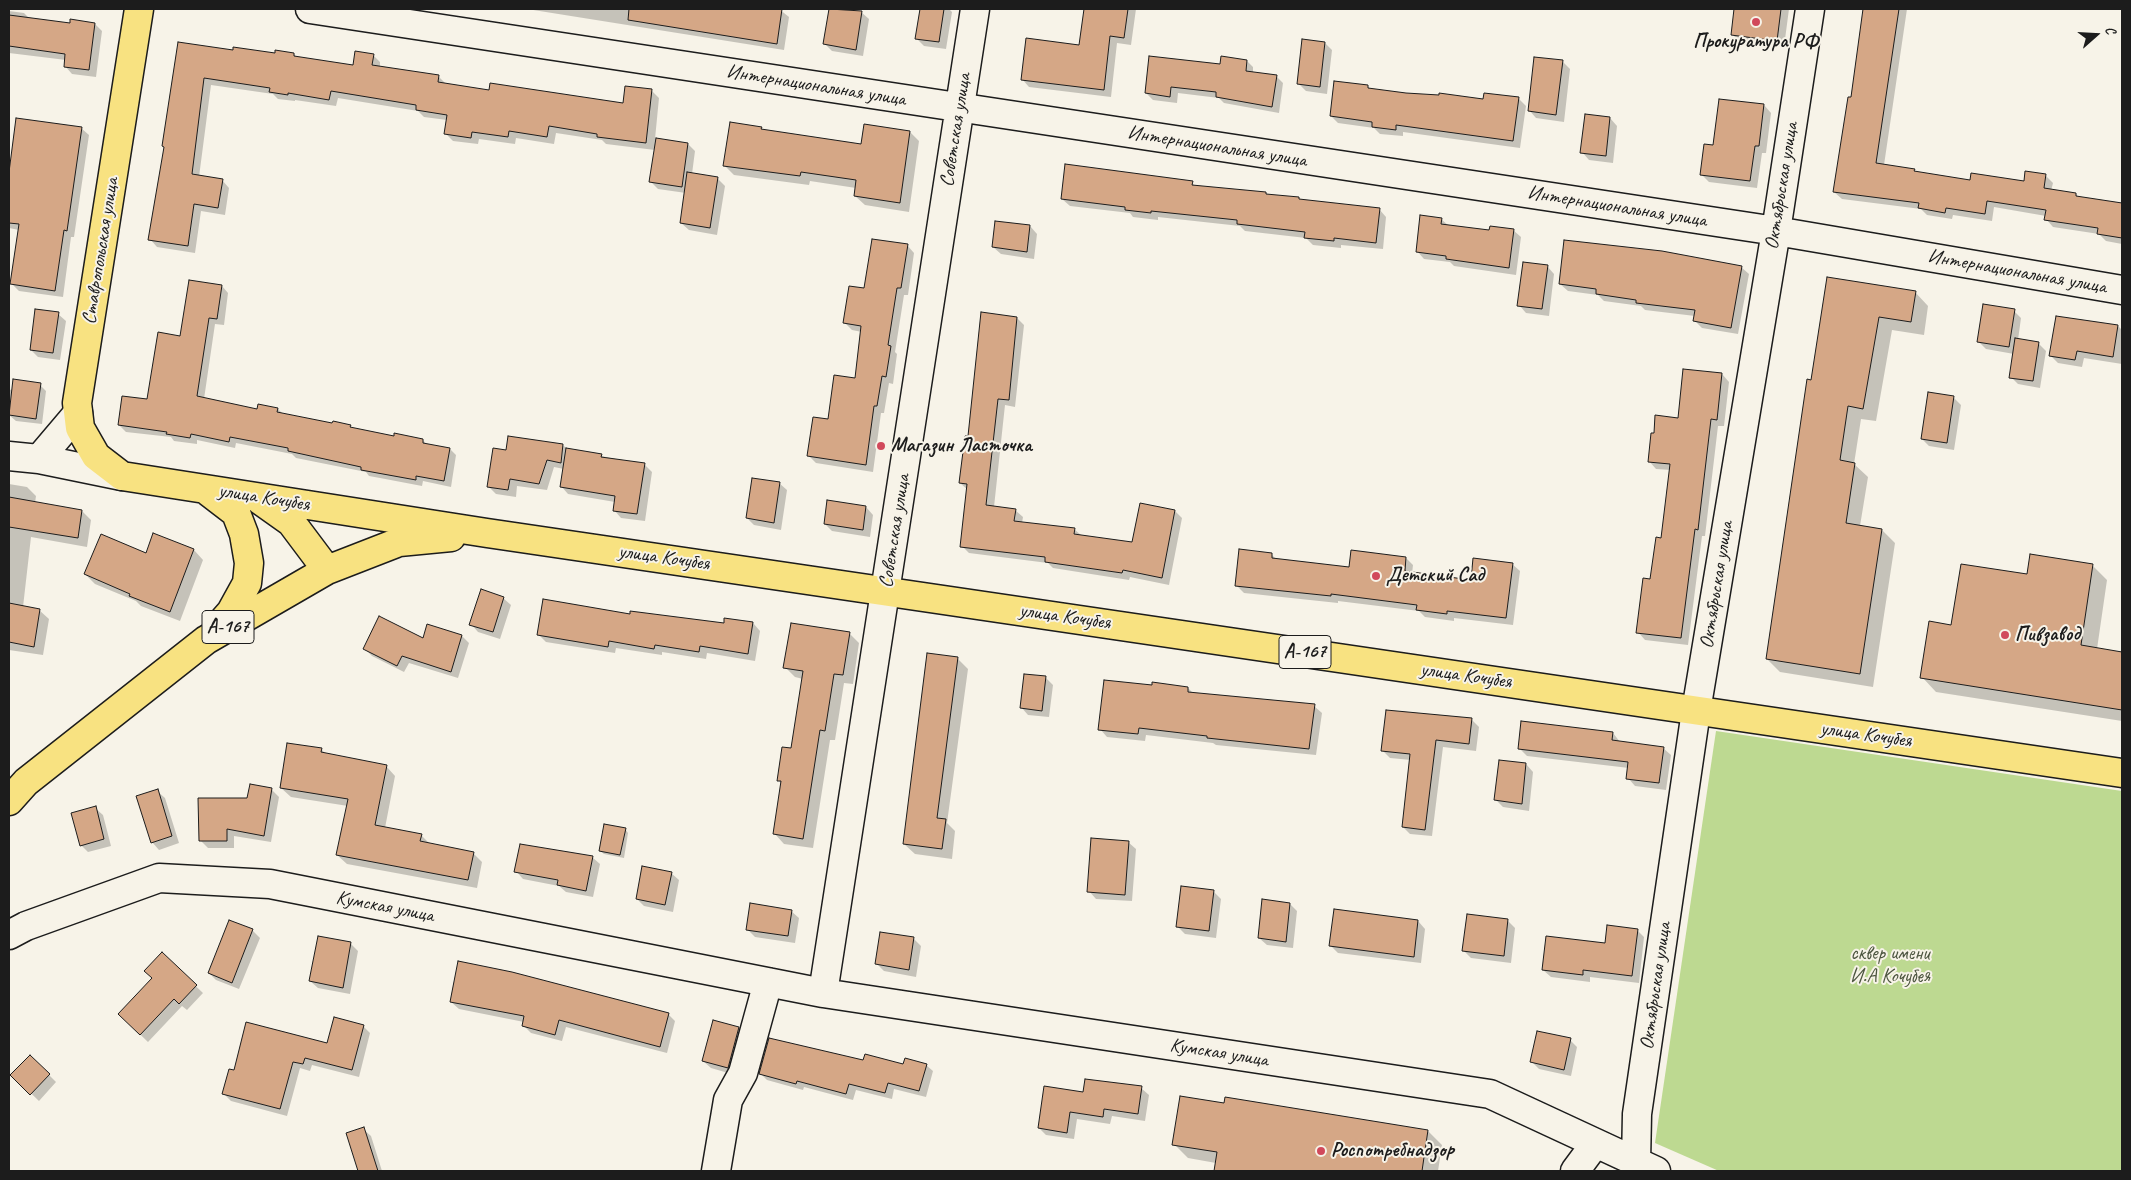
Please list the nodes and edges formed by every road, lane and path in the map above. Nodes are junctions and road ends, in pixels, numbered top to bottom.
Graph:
1 (139, 9) edge
2 (310, 9) edge
3 (975, 9) edge
4 (1810, 9) edge
5 (959, 108) junction
6 (1776, 231) junction
7 (2122, 290) edge
8 (78, 414) junction
9 (9, 456) edge
10 (39, 458) junction
11 (122, 476) junction
12 (205, 489) junction
13 (255, 496) junction
14 (487, 533) junction
15 (327, 570) junction
16 (886, 590) junction
17 (206, 640) junction
18 (1696, 710) junction
19 (2122, 773) edge
20 (9, 801) edge
21 (9, 935) edge
22 (768, 982) junction
23 (823, 993) junction
24 (1595, 1144) junction
25 (1646, 1167) edge
26 (716, 1171) edge
27 (1575, 1171) edge

1 - 8 main road, Ставропольская улица
2 - 5 street, Интернациональная улица
3 - 5 street, Советская улица
4 - 6 street, Октябрьская улица
5 - 6 street, Интернациональная улица
5 - 16 street, Советская улица
6 - 7 street, Интернациональная улица
6 - 18 street, Октябрьская улица
8 - 10 street
8 - 11 main road, Ставропольская улица
9 - 10 street, улица Кочубея
10 - 11 street, улица Кочубея
11 - 12 main road, улица Кочубея
12 - 13 main road, улица Кочубея
12 - 17 main road
13 - 14 main road, улица Кочубея
13 - 15 main road
14 - 15 main road, А-167
14 - 16 main road, улица Кочубея / А-167
15 - 17 main road, А-167
16 - 18 main road, улица Кочубея / А-167
16 - 23 street, Советская улица
17 - 20 main road, А-167
18 - 19 main road, улица Кочубея / А-167
18 - 25 street, Октябрьская улица
21 - 22 street, Кумская улица
22 - 23 street, Кумская улица
22 - 26 street
23 - 24 street, Кумская улица
24 - 25 street, Кумская улица
24 - 27 street

